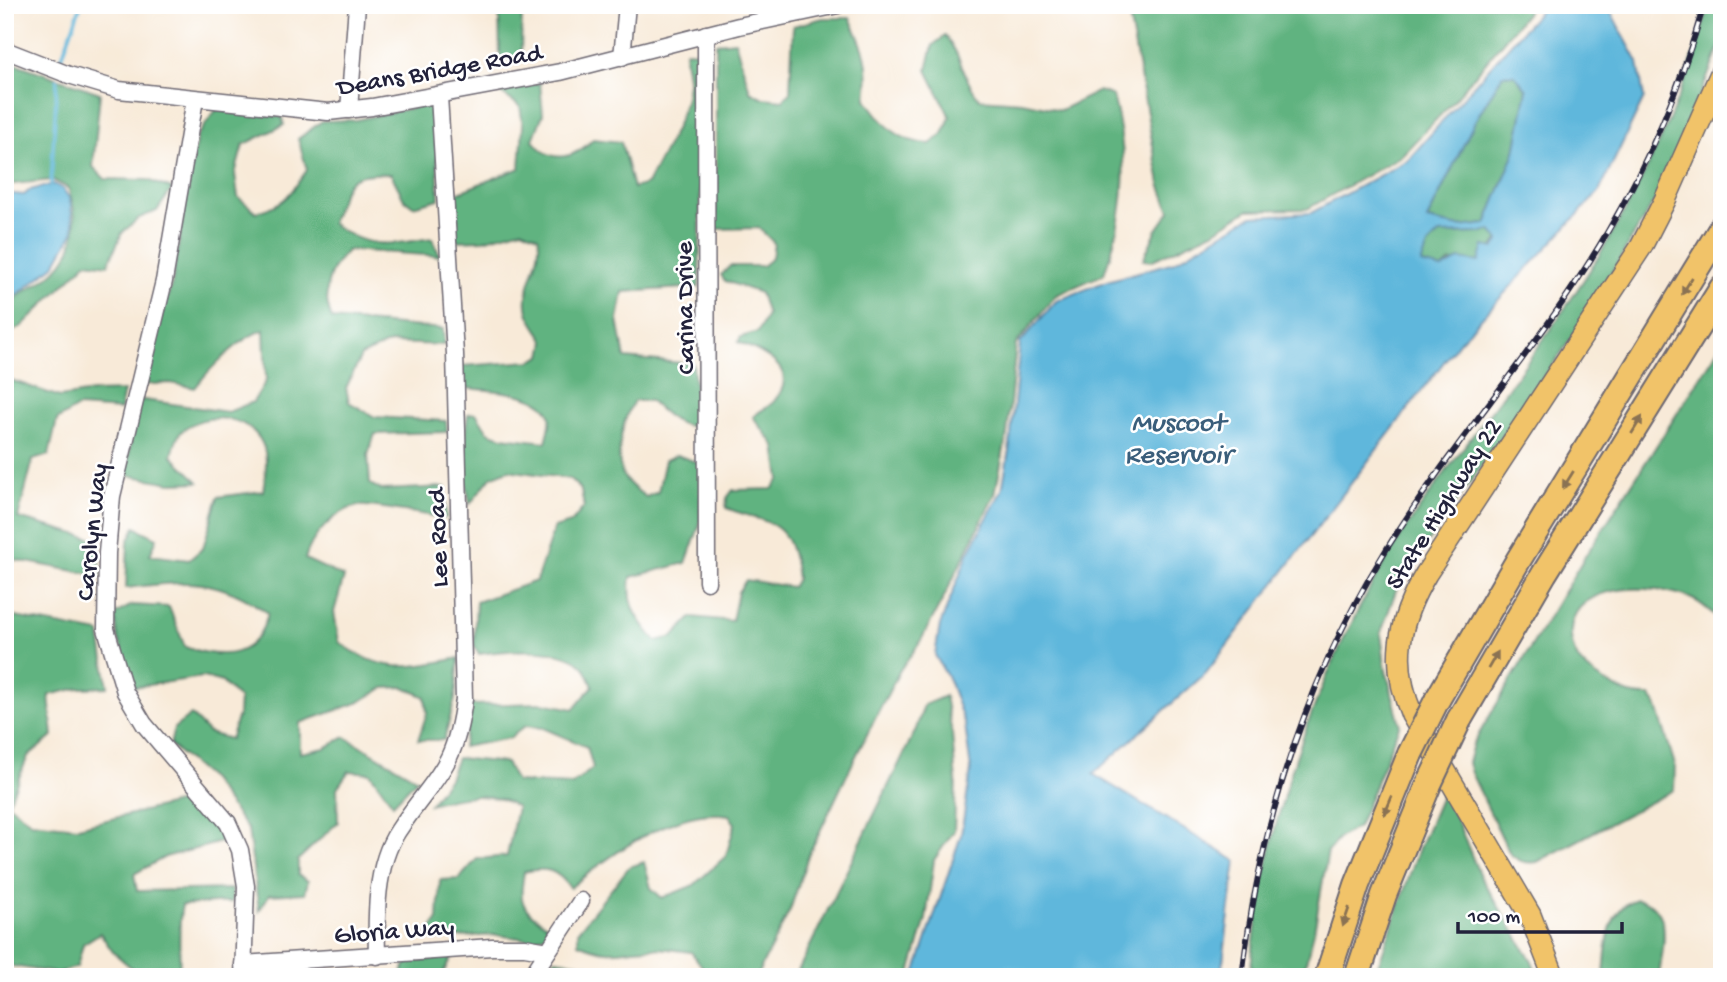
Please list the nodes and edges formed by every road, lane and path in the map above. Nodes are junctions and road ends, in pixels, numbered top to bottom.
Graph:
1 (358, 5) edge
2 (627, 5) edge
3 (838, 5) edge
4 (706, 34) junction
5 (5, 50) edge
6 (622, 57) junction
7 (1722, 71) edge
8 (439, 96) junction
9 (195, 99) junction
10 (349, 110) junction
11 (1722, 227) edge
12 (1722, 289) edge
13 (707, 582) dead end
14 (581, 901) dead end
15 (548, 951) junction
16 (377, 956) junction
17 (243, 970) edge
18 (531, 977) edge
19 (1327, 977) edge
20 (1357, 977) edge
21 (1553, 977) edge

1 - 10 street
2 - 6 street
3 - 4 street, Deans Bridge Road
4 - 6 street, Deans Bridge Road
4 - 13 street, Carina Drive
5 - 9 street, Deans Bridge Road
6 - 8 street, Deans Bridge Road
7 - 21 main road, State Highway 22
8 - 10 street, Deans Bridge Road
8 - 16 street, Lee Road
9 - 10 street, Deans Bridge Road
9 - 17 street, Carolyn Way
11 -> 19 highway, bridge
20 -> 12 highway, bridge
14 - 15 street
15 - 16 street, Gloria Way
15 - 18 street
16 - 17 street, Gloria Way

